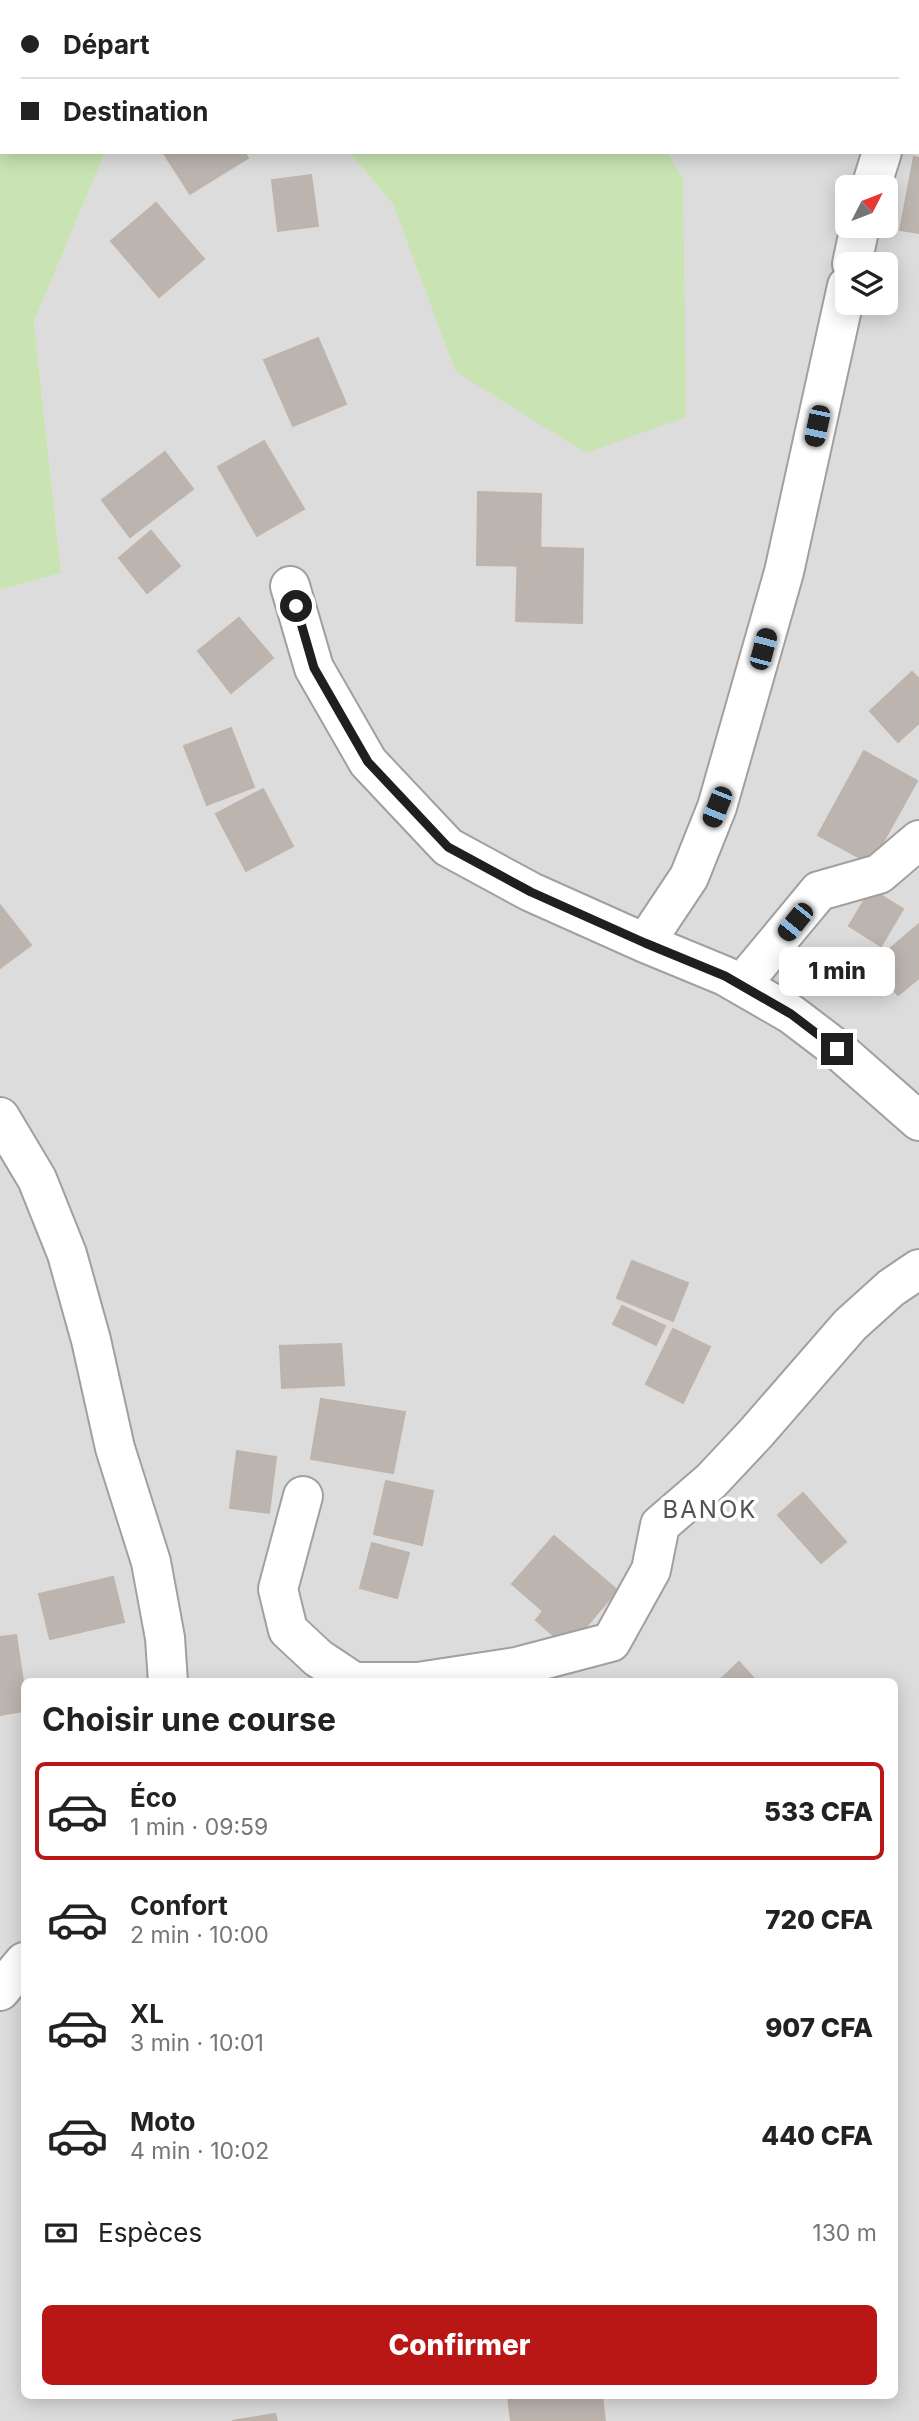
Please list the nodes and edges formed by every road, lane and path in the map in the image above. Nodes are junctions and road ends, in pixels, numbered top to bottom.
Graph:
1 (881, 154) edge
2 (875, 175) edge
3 (841, 315) edge
4 (290, 586) dead end
5 (919, 840) edge
6 (645, 943) junction
7 (741, 985) junction
8 (0, 1116) edge
9 (919, 1121) edge
10 (919, 1269) edge
11 (303, 1496) dead end
12 (168, 1678) edge
13 (348, 1678) edge
14 (444, 1678) edge
15 (21, 1966) edge
16 (0, 1991) edge

1 - 2 street
3 - 6 street
4 - 6 street
5 - 7 street
6 - 7 street
7 - 9 street
8 - 12 street
10 - 14 street
11 - 13 street
15 - 16 street

